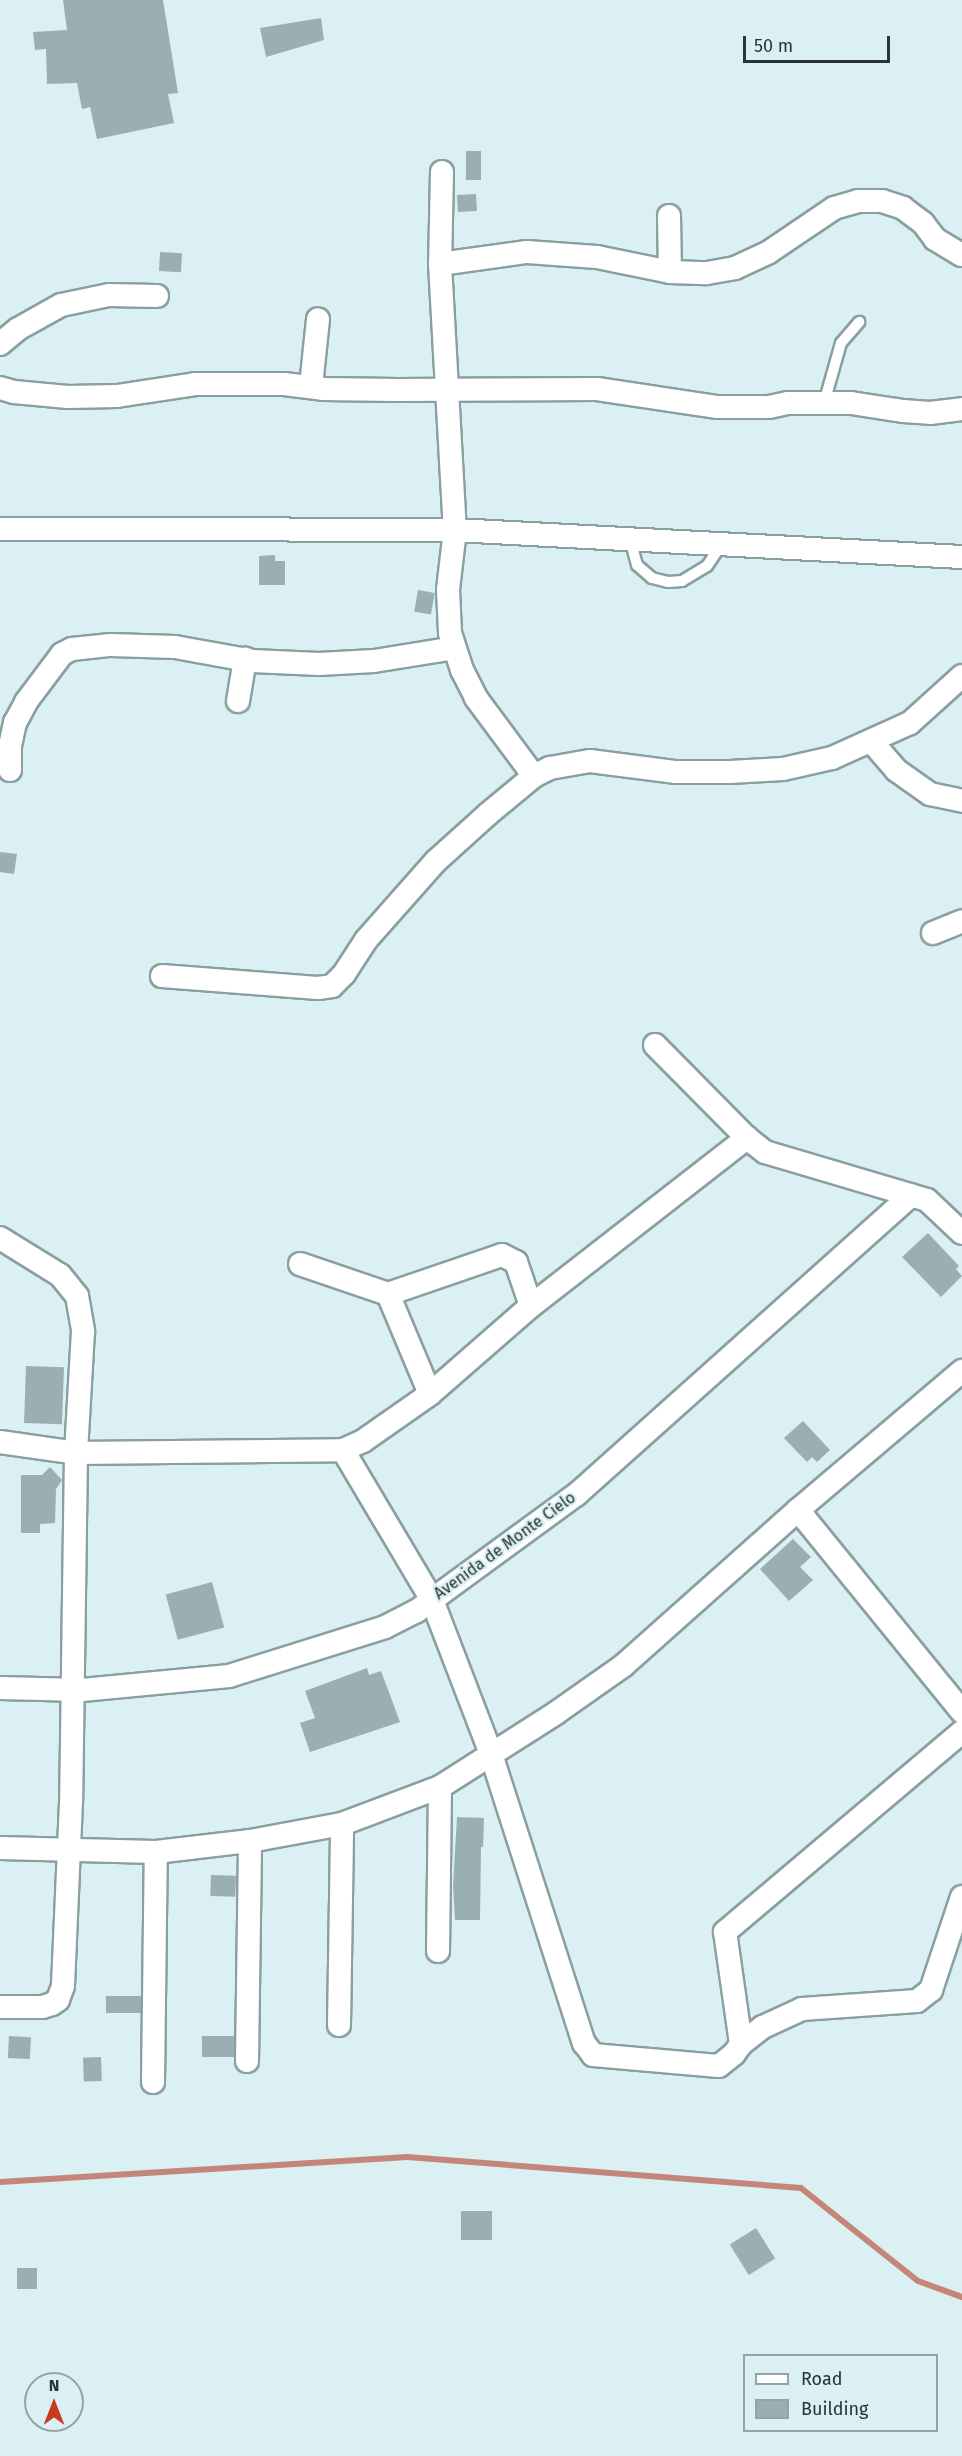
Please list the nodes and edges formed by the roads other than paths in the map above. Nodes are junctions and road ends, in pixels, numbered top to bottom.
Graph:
1 (442, 172) dead end
2 (669, 216) dead end
3 (962, 255) edge
4 (440, 264) junction
5 (670, 272) junction
6 (157, 296) dead end
7 (318, 320) dead end
8 (859, 322) dead end
9 (0, 344) edge
10 (311, 386) junction
11 (0, 388) edge
12 (448, 389) junction
13 (824, 402) junction
14 (962, 409) edge
15 (0, 529) edge
16 (455, 530) junction
17 (629, 539) junction
18 (722, 544) junction
19 (962, 557) edge
20 (454, 648) junction
21 (244, 659) junction
22 (962, 676) edge
23 (238, 701) dead end
24 (872, 742) junction
25 (10, 770) dead end
26 (534, 776) junction
27 (962, 801) edge
28 (962, 921) edge
29 (933, 933) dead end
30 (162, 975) dead end
31 (655, 1045) dead end
32 (747, 1138) junction
33 (911, 1194) junction
34 (962, 1233) edge
35 (0, 1238) edge
36 (300, 1264) dead end
37 (388, 1294) junction
38 (531, 1306) junction
39 (962, 1371) edge
40 (430, 1394) junction
41 (0, 1442) edge
42 (343, 1450) junction
43 (76, 1453) junction
44 (798, 1510) junction
45 (432, 1600) junction
46 (0, 1688) edge
47 (71, 1690) junction
48 (962, 1712) edge
49 (962, 1731) edge
50 (491, 1754) junction
51 (441, 1787) junction
52 (342, 1824) junction
53 (250, 1841) junction
54 (0, 1848) edge
55 (69, 1850) junction
56 (156, 1852) junction
57 (962, 1897) edge
58 (438, 1951) dead end
59 (0, 2007) edge
60 (339, 2025) dead end
61 (741, 2044) junction
62 (247, 2061) dead end
63 (153, 2082) dead end

1 - 4 street
2 - 5 street
3 - 5 street
4 - 5 street
4 - 12 street
6 - 9 street
7 - 10 street
8 - 13 lane
10 - 11 street
10 - 12 street
12 - 13 street
12 - 16 street
13 - 14 street
15 - 16 street
16 - 17 street
16 - 20 street
17 - 18 street
17 - 18 lane
18 - 19 street
20 - 21 street
20 - 26 street
21 - 23 street
21 - 25 street
22 - 24 street
24 - 26 street
24 - 27 street
26 - 30 street
28 - 29 street
31 - 32 street
32 - 33 street
32 - 38 street
33 - 34 street
33 - 45 street, Avenida de Monte Cielo
35 - 43 street
36 - 37 street
37 - 38 street
37 - 40 street
38 - 40 street
39 - 44 street
40 - 42 street
41 - 43 street
42 - 43 street
42 - 45 street
43 - 47 street
44 - 48 street
44 - 50 street
45 - 47 street, Avenida de Monte Cielo
45 - 50 street
46 - 47 street, Avenida de Monte Cielo
47 - 55 street
49 - 61 street
50 - 51 street
50 - 61 street
51 - 52 street
51 - 58 street
52 - 53 street
52 - 60 street
53 - 56 street
53 - 62 street
54 - 55 street
55 - 56 street
55 - 59 street
56 - 63 street
57 - 61 street

